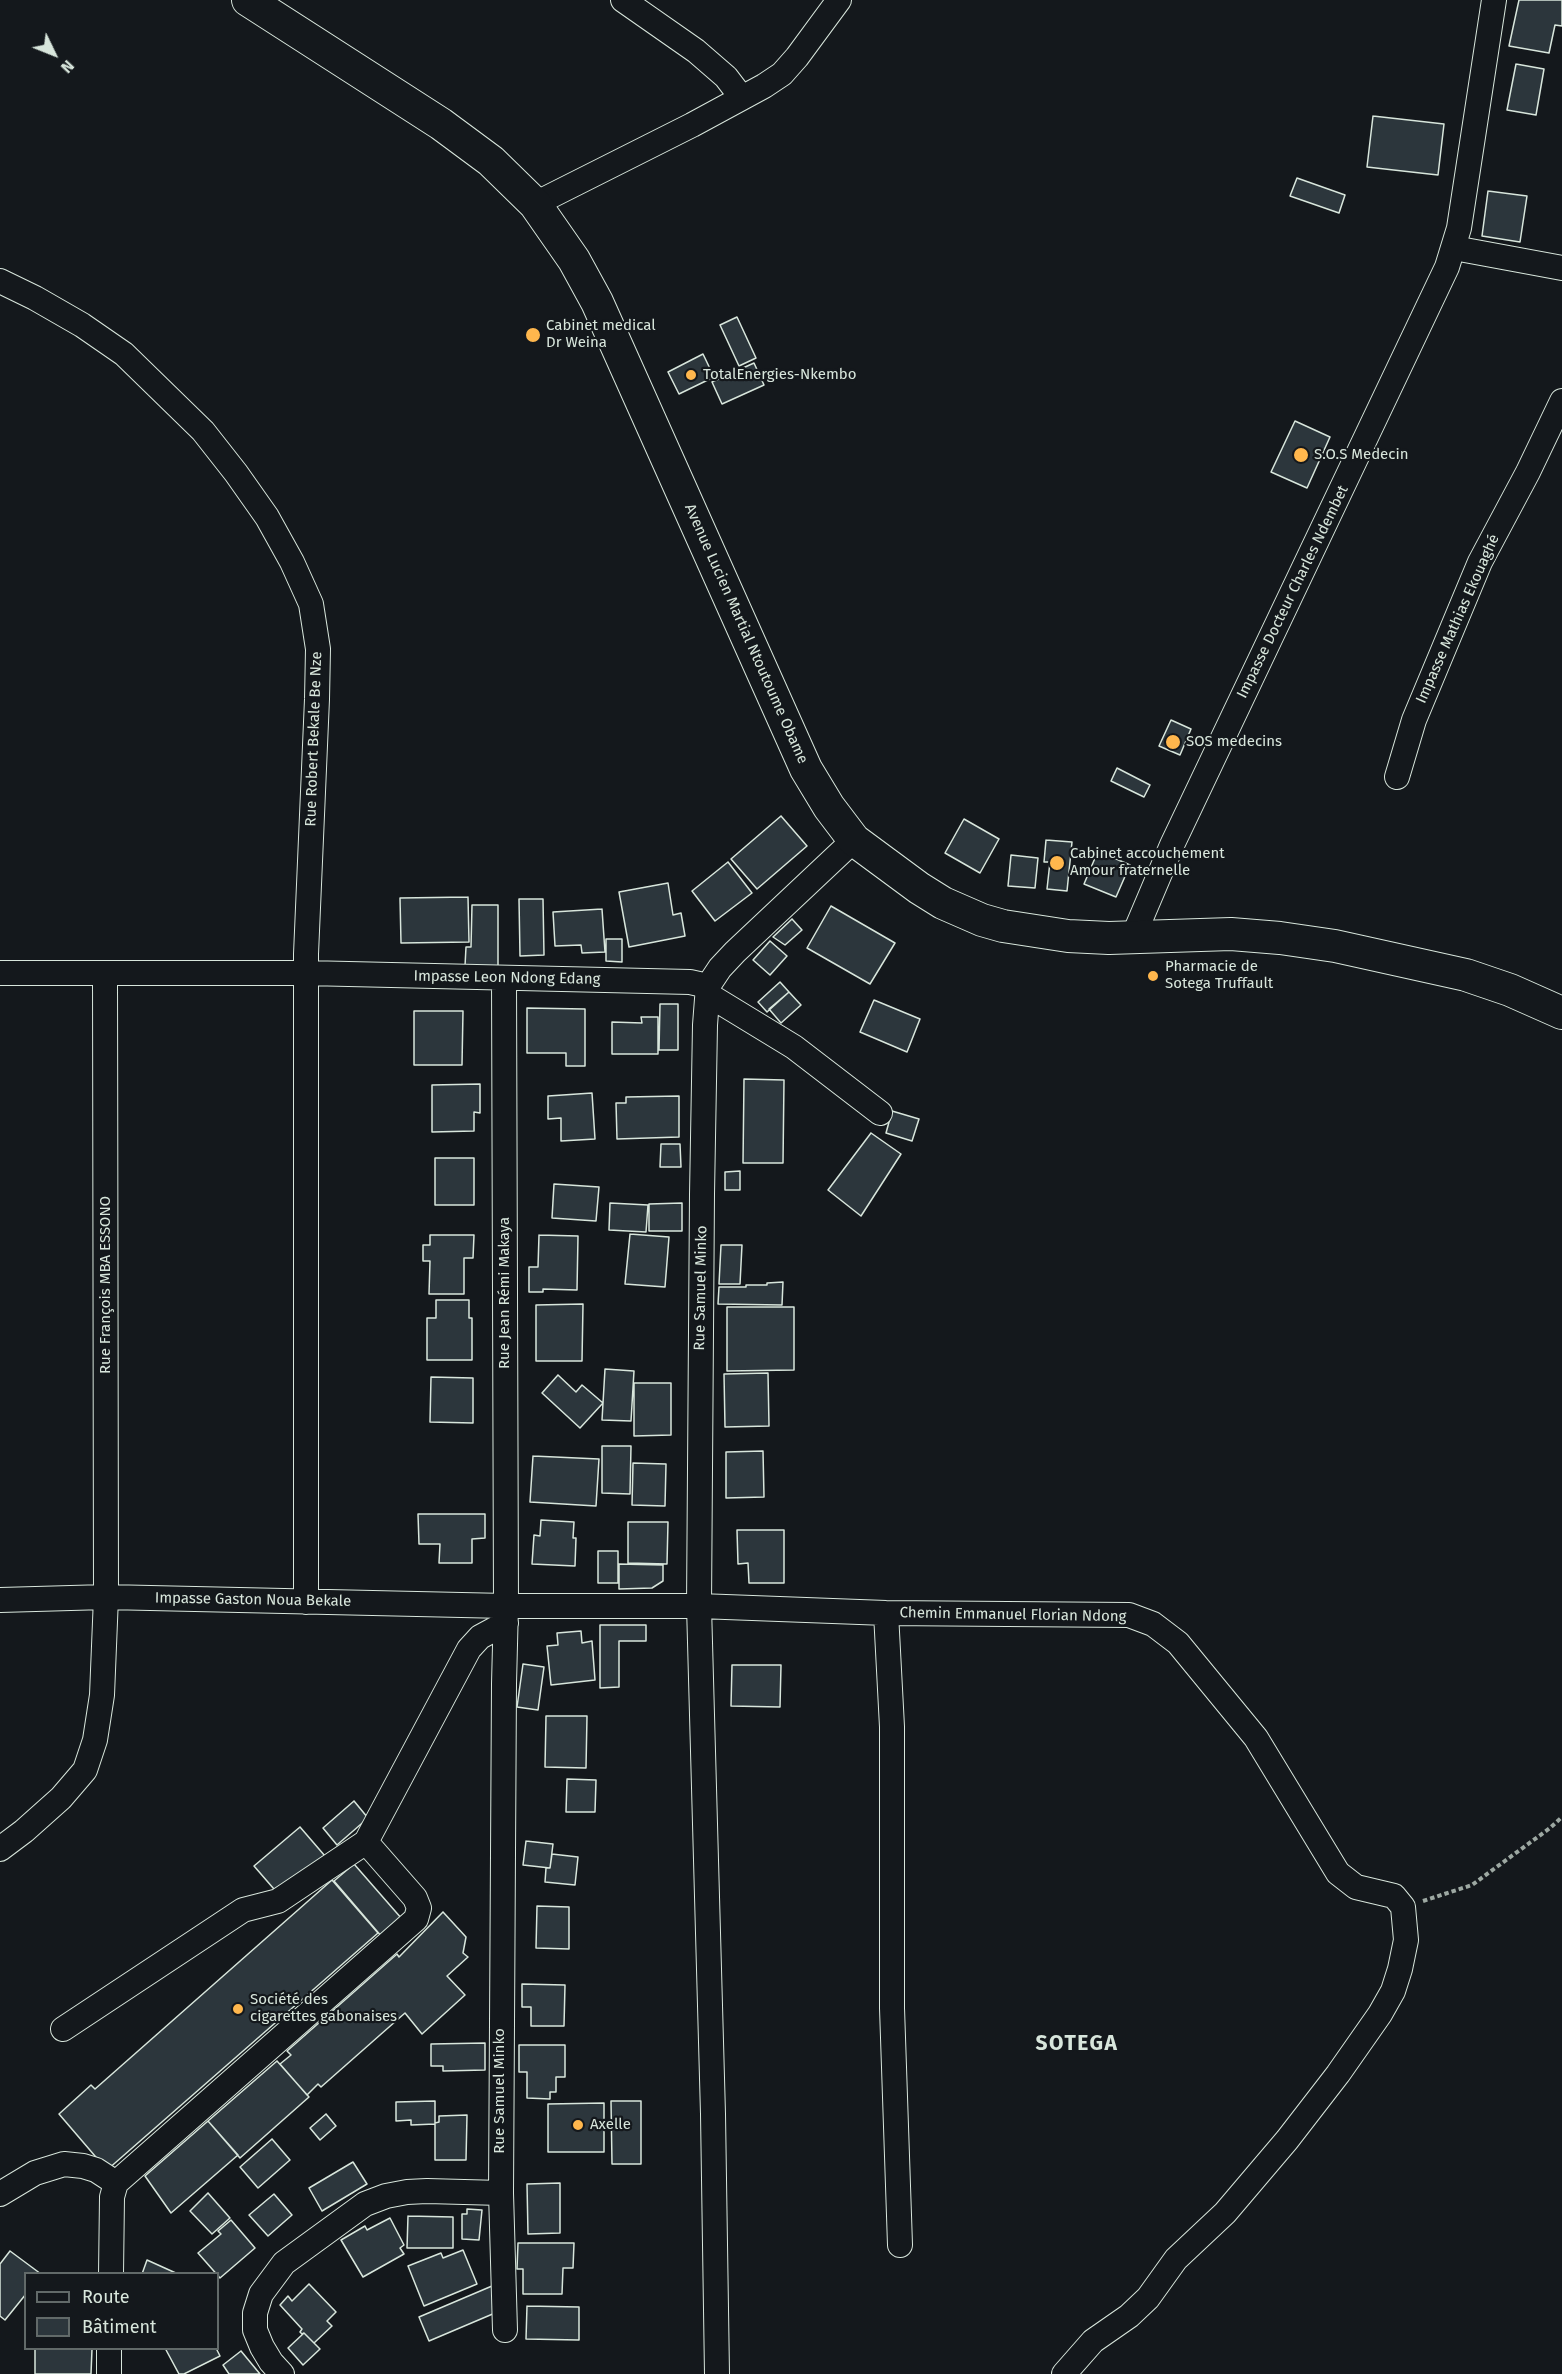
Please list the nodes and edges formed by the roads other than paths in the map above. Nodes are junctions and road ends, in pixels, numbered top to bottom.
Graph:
1 (248, 0) edge
2 (623, 0) edge
3 (839, 0) edge
4 (1494, 0) edge
5 (742, 98) junction
6 (535, 204) junction
7 (1454, 248) junction
8 (1562, 268) edge
9 (0, 281) edge
10 (1562, 401) edge
11 (1397, 777) dead end
12 (854, 840) junction
13 (1133, 937) junction
14 (306, 973) junction
15 (0, 974) edge
16 (105, 974) junction
17 (504, 979) junction
18 (708, 990) junction
19 (1562, 1013) edge
20 (880, 1113) dead end
21 (106, 1597) junction
22 (0, 1600) edge
23 (306, 1602) junction
24 (699, 1606) junction
25 (886, 1613) junction
26 (506, 1615) junction
27 (366, 1842) junction
28 (0, 1849) edge
29 (63, 2029) dead end
30 (116, 2183) junction
31 (501, 2193) junction
32 (0, 2194) edge
33 (900, 2245) dead end
34 (111, 2272) edge
35 (505, 2330) dead end
36 (109, 2350) edge
37 (109, 2374) edge
38 (282, 2374) edge
39 (717, 2374) edge
40 (1064, 2374) edge

1 - 6 main road, Avenue Lucien Martial Ntoutoume Obame
2 - 5 street
3 - 5 street
4 - 7 street, Impasse Docteur Charles Ndembet
5 - 6 street
6 - 12 main road, Avenue Lucien Martial Ntoutoume Obame
7 - 8 street
7 - 13 street, Impasse Docteur Charles Ndembet
9 - 14 street, Rue Robert Bekale Be Nze
10 - 11 street, Impasse Mathias Ekouaghé
12 - 13 main road, Avenue Lucien Martial Ntoutoume Obame
12 - 18 street
13 - 19 main road, Avenue Lucien Martial Ntoutoume Obame
14 - 16 street, Impasse Leon Ndong Edang
14 - 17 street, Impasse Leon Ndong Edang
14 - 23 street, Rue Robert Bekale Be Nze
15 - 16 street, Impasse Leon Ndong Edang
16 - 21 street, Rue François MBA ESSONO
17 - 18 street, Impasse Leon Ndong Edang
17 - 26 street, Rue Jean Rémi Makaya
18 - 20 street
18 - 24 street, Rue Samuel Minko
21 - 22 street, Impasse Gaston Noua Bekale
21 - 23 street, Impasse Gaston Noua Bekale
21 - 28 street, Rue François MBA ESSONO
23 - 26 street, Impasse Gaston Noua Bekale
24 - 25 street, Chemin Emmanuel Florian Ndong
24 - 26 street
24 - 39 street, Rue Samuel Minko
25 - 33 street
25 - 40 street, Chemin Emmanuel Florian Ndong
26 - 27 street
26 - 31 street, Rue Samuel Minko
27 - 29 street
27 - 30 street
30 - 32 street
30 - 34 street
31 - 35 street, Rue Samuel Minko
31 - 38 street
36 - 37 street

